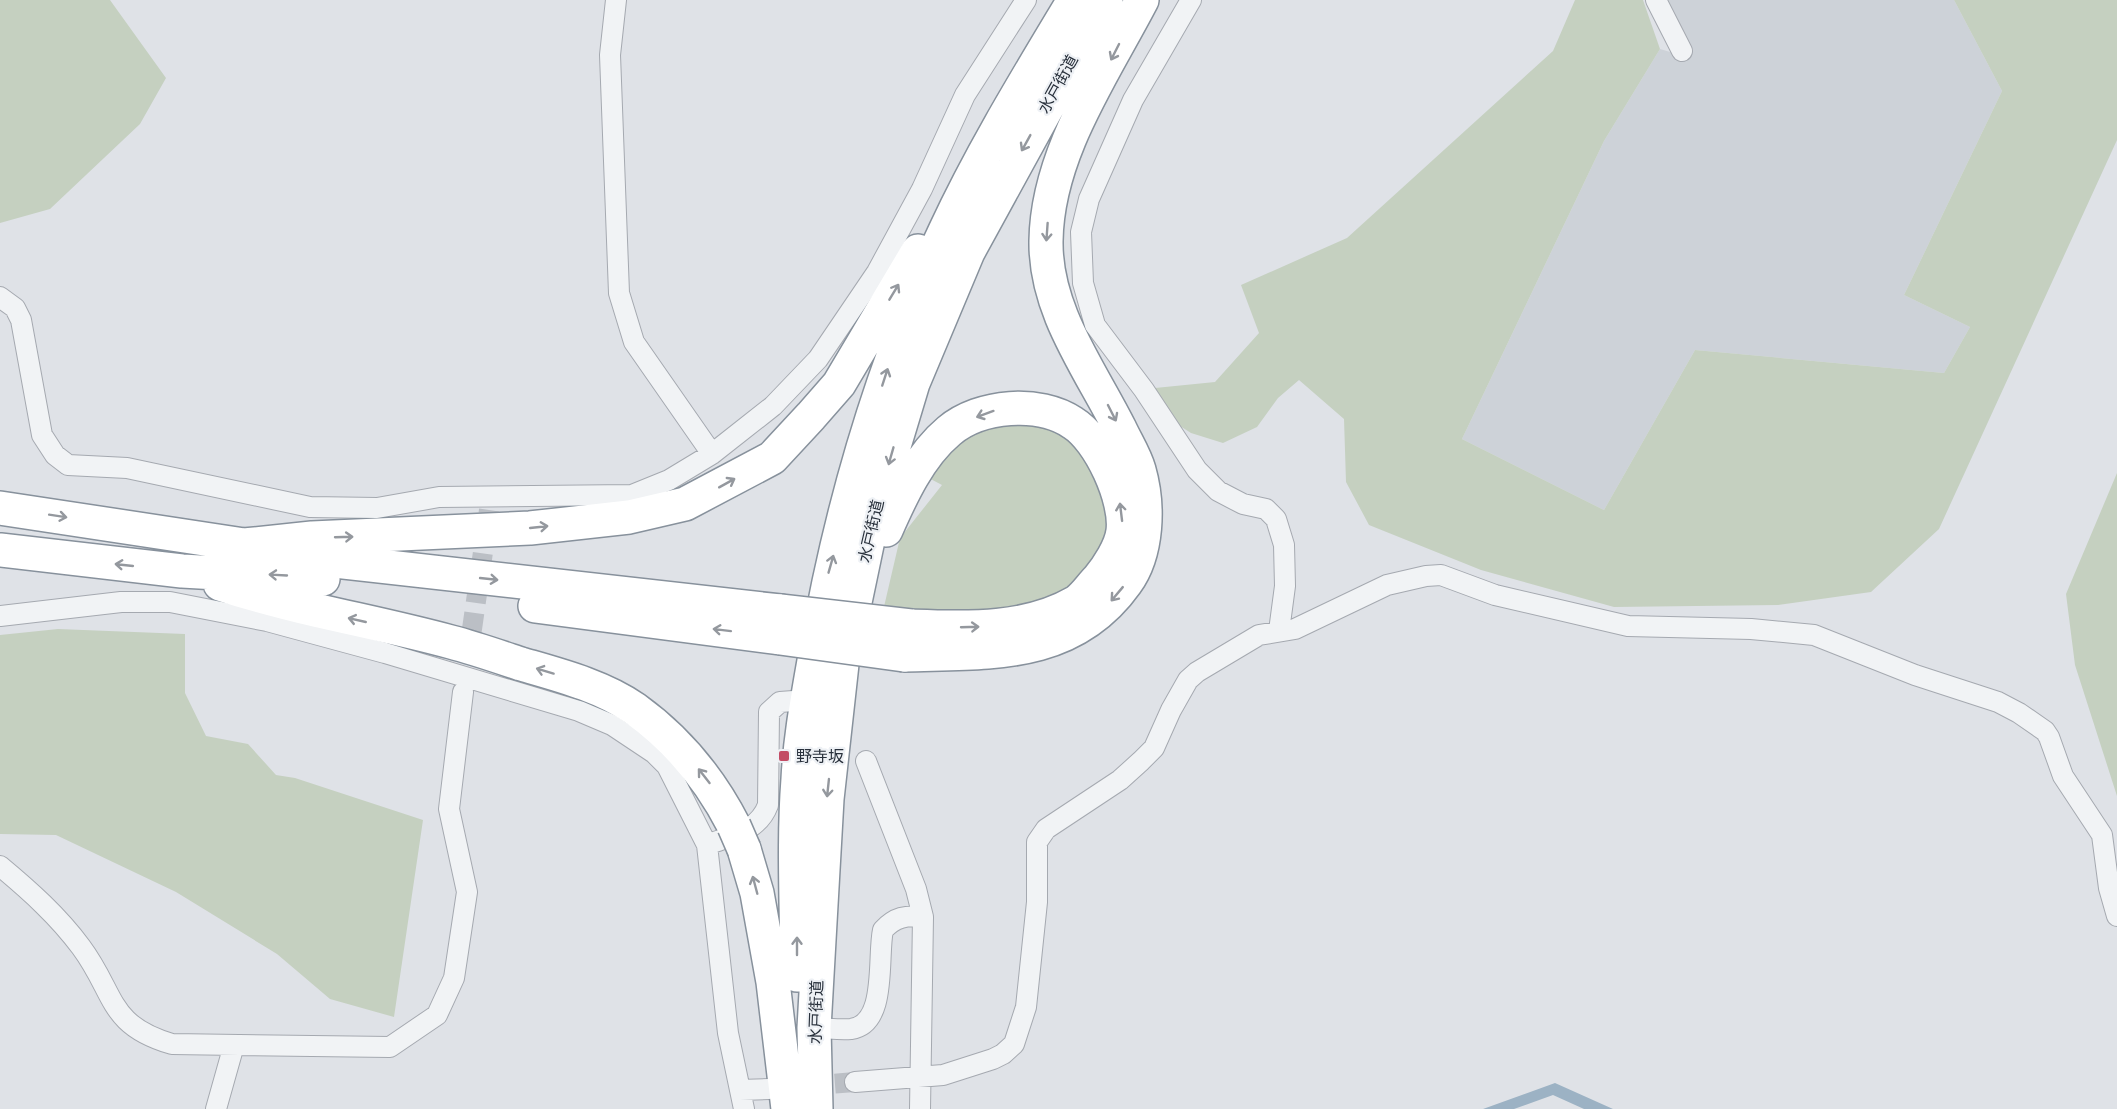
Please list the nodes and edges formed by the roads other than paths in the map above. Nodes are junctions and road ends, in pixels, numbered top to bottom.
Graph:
1 (616, 0) edge
2 (1026, 0) edge
3 (1074, 0) edge
4 (1106, 0) edge
5 (1142, 0) edge
6 (1191, 0) edge
7 (1656, 0) edge
8 (1683, 51) dead end
9 (1027, 79) junction
10 (0, 297) edge
11 (712, 454) junction
12 (0, 508) edge
13 (244, 545) junction
14 (0, 550) edge
15 (182, 571) junction
16 (0, 616) edge
17 (780, 624) junction
18 (1279, 631) junction
19 (908, 640) junction
20 (463, 692) tunnel mouth
21 (807, 700) junction
22 (834, 730) junction
23 (866, 762) dead end
24 (707, 846) junction
25 (0, 866) edge
26 (2117, 916) edge
27 (923, 917) junction
28 (814, 1028) junction
29 (234, 1045) junction
30 (920, 1077) junction
31 (855, 1082) tunnel mouth
32 (779, 1099) edge
33 (742, 1100) edge
34 (216, 1109) edge
35 (803, 1109) edge
36 (816, 1109) edge
37 (920, 1109) edge

1 - 11 street
2 - 11 street
3 - 9 highway, 水戸街道
4 -> 22 highway, 水戸街道
5 -> 19 highway
6 - 18 street
7 - 8 street
13 -> 9 highway
21 -> 9 highway, 水戸街道
10 - 11 street
12 -> 13 highway
13 -> 17 highway
15 -> 14 highway
17 -> 15 highway
32 -> 15 highway
16 - 24 street
17 - 19 highway, bridge
18 - 26 street
18 - 30 street
19 -> 22 highway
20 - 29 street
21 - 24 street
35 -> 21 highway, 水戸街道
22 -> 28 highway, 水戸街道
23 - 27 street
24 - 33 street
25 - 29 street
27 - 28 street
27 - 30 street
28 - 36 highway, 水戸街道
29 - 34 street
30 - 31 street
30 - 37 street
32 - 33 street

